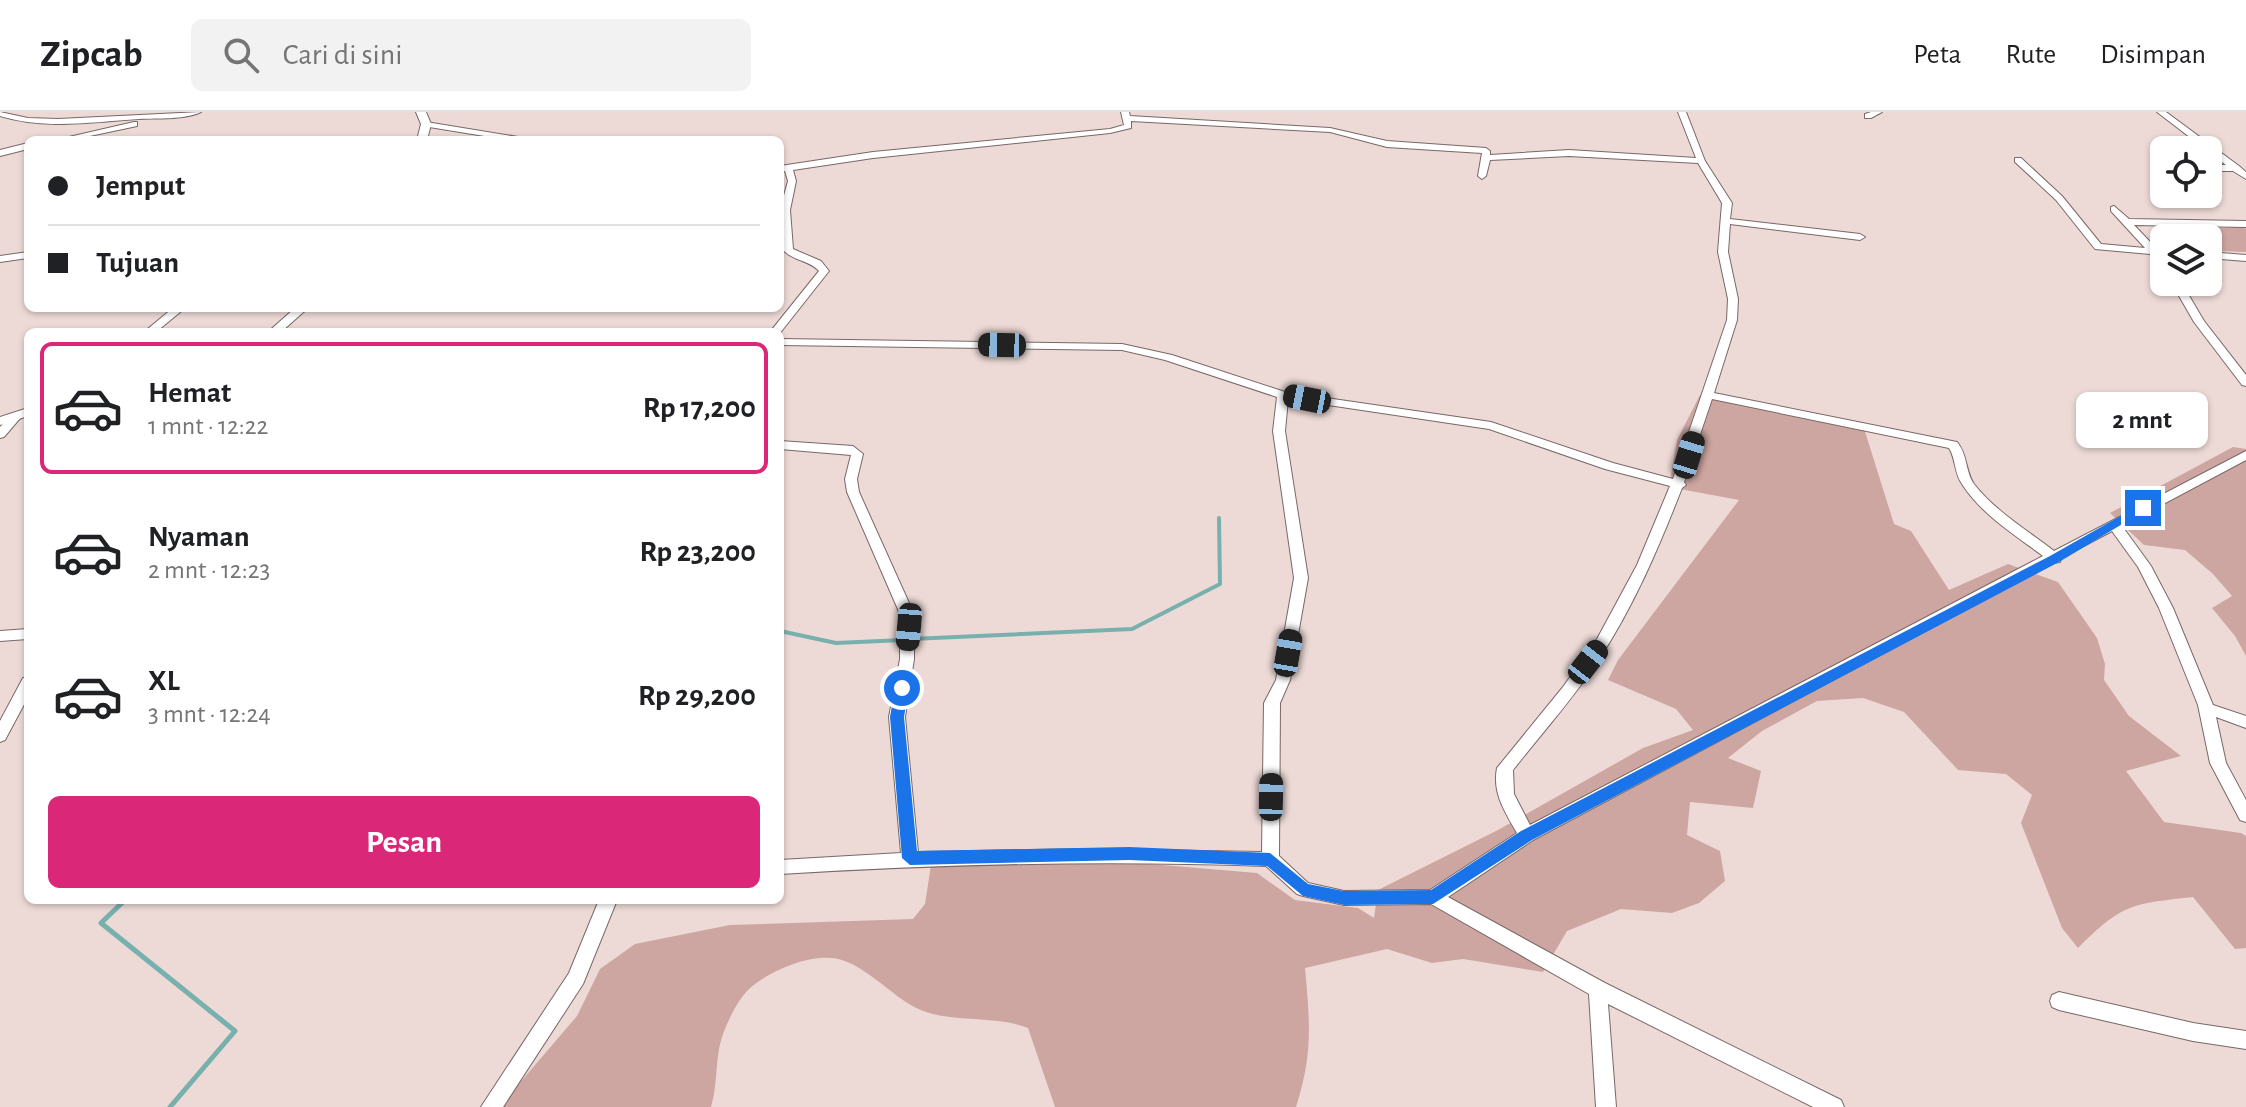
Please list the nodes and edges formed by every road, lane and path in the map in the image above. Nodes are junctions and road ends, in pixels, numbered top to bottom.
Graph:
1 (197, 112) edge
2 (421, 112) edge
3 (1682, 112) edge
4 (1878, 112) edge
5 (2161, 112) edge
6 (0, 113) edge
7 (1126, 115) edge
8 (1868, 116) dead end
9 (161, 117) junction
10 (426, 124) junction
11 (78, 136) edge
12 (423, 136) edge
13 (500, 136) edge
14 (1491, 138) dead end
15 (24, 147) edge
16 (0, 153) edge
17 (1486, 155) junction
18 (2018, 160) dead end
19 (1701, 161) junction
20 (2222, 168) edge
21 (2236, 168) junction
22 (784, 169) edge
23 (1482, 176) dead end
24 (2246, 176) edge
25 (2114, 209) dead end
26 (1727, 221) junction
27 (2126, 222) junction
28 (2246, 224) edge
29 (1860, 237) dead end
30 (2150, 244) edge
31 (2150, 251) edge
32 (24, 256) edge
33 (2222, 256) edge
34 (2246, 258) edge
35 (0, 259) edge
36 (2184, 296) edge
37 (175, 312) edge
38 (297, 312) edge
39 (154, 328) edge
40 (279, 328) edge
41 (778, 328) edge
42 (784, 342) edge
43 (2246, 383) edge
44 (1283, 395) junction
45 (1708, 395) junction
46 (22, 414) edge
47 (0, 421) edge
48 (0, 434) edge
49 (784, 445) edge
50 (2246, 455) edge
51 (1680, 485) junction
52 (2114, 525) junction
53 (2055, 559) junction
54 (24, 634) edge
55 (0, 636) edge
56 (24, 690) edge
57 (2206, 708) junction
58 (2246, 722) edge
59 (0, 736) edge
60 (2246, 815) edge
61 (1527, 835) junction
62 (910, 858) junction
63 (1270, 859) junction
64 (784, 867) edge
65 (1433, 897) junction
66 (606, 904) edge
67 (1598, 989) junction
68 (2059, 1001) dead end
69 (2246, 1040) edge
70 (491, 1107) edge
71 (1606, 1107) edge
72 (1834, 1107) edge

1 - 9 street
2 - 10 street
3 - 19 street
4 - 8 street
5 - 21 street
6 - 9 street
7 - 17 street
7 - 22 street
9 - 11 street
10 - 12 street
10 - 13 street
14 - 17 street
15 - 16 street
17 - 19 street
17 - 23 street
18 - 31 street
19 - 26 street
20 - 21 street
21 - 24 street
22 - 41 street
25 - 27 street
26 - 29 street
26 - 45 street
27 - 28 street
27 - 30 street
32 - 35 street
33 - 34 street
36 - 43 street
37 - 39 street
38 - 40 street
42 - 44 street
44 - 51 street
44 - 63 street
45 - 51 street
45 - 53 street
46 - 47 street
46 - 48 street
49 - 62 street
50 - 52 street
51 - 61 street
52 - 53 street
52 - 57 street
53 - 61 street
54 - 55 street
56 - 59 street
57 - 58 street
57 - 60 street
61 - 65 street
62 - 63 street
62 - 64 street
63 - 65 street
65 - 67 street
66 - 70 street
67 - 71 street
67 - 72 street
68 - 69 street

